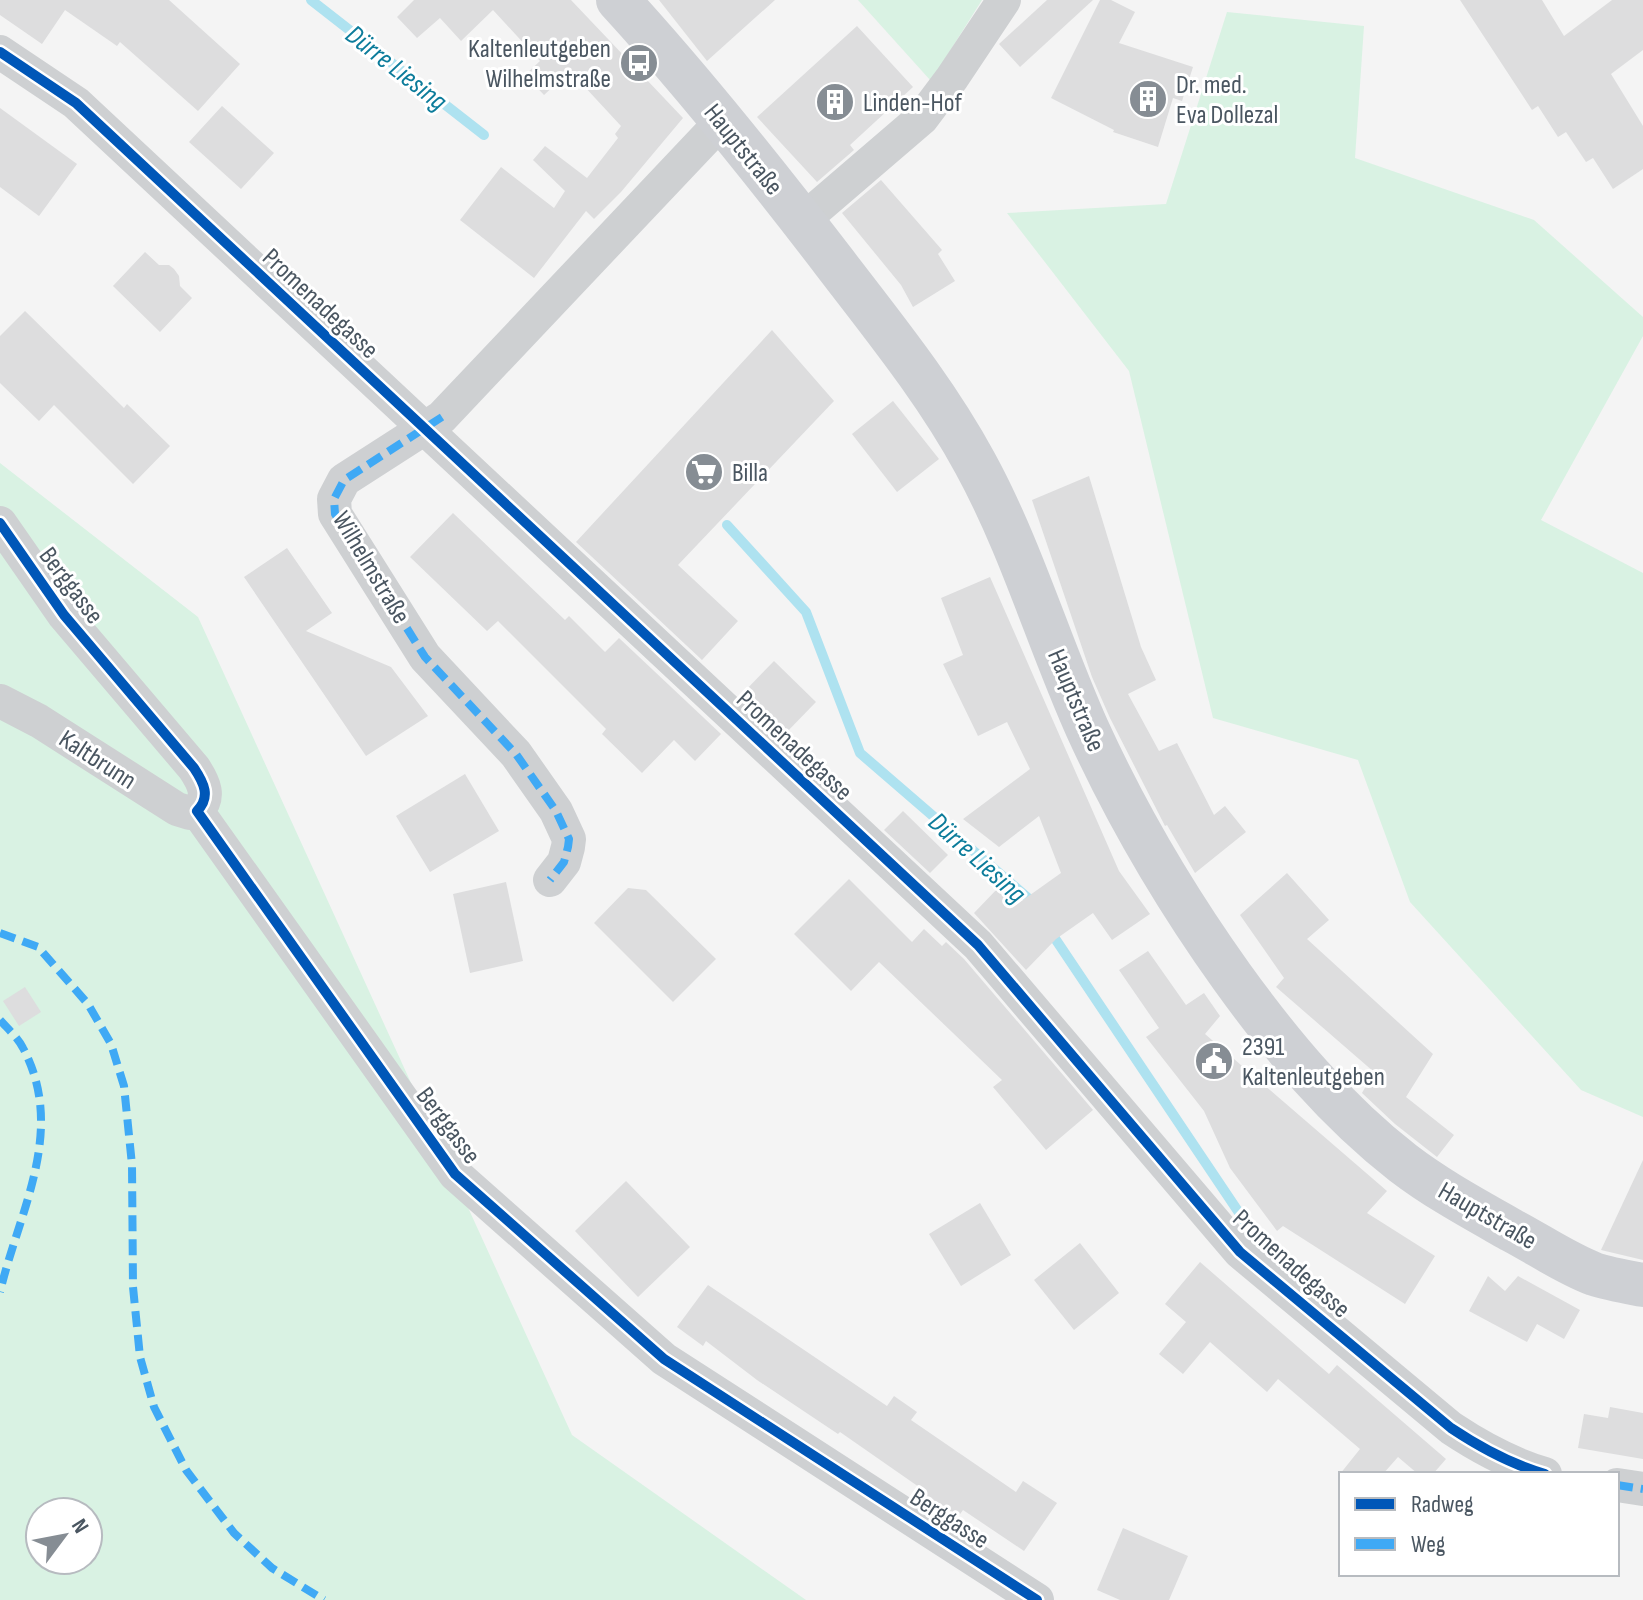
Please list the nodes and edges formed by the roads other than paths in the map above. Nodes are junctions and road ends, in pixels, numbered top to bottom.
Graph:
1 (618, 0) edge
2 (1004, 0) edge
3 (0, 52) edge
4 (722, 121) junction
5 (802, 221) junction
6 (425, 430) junction
7 (0, 523) edge
8 (0, 701) edge
9 (197, 811) junction
10 (550, 880) dead end
11 (1643, 1285) edge
12 (1538, 1472) edge
13 (1619, 1485) edge
14 (1643, 1489) edge
15 (1037, 1600) edge

1 - 4 main road, Hauptstraße
2 - 5 street
3 - 6 street, Promenadegasse
4 - 5 main road, Hauptstraße
4 - 6 street, Wilhelmstraße
5 - 11 main road, Hauptstraße
6 - 10 street, Wilhelmstraße
6 - 12 street, Promenadegasse
7 - 9 street, Berggasse
8 - 9 street, Kaltbrunn
9 - 15 street, Berggasse
13 - 14 street

